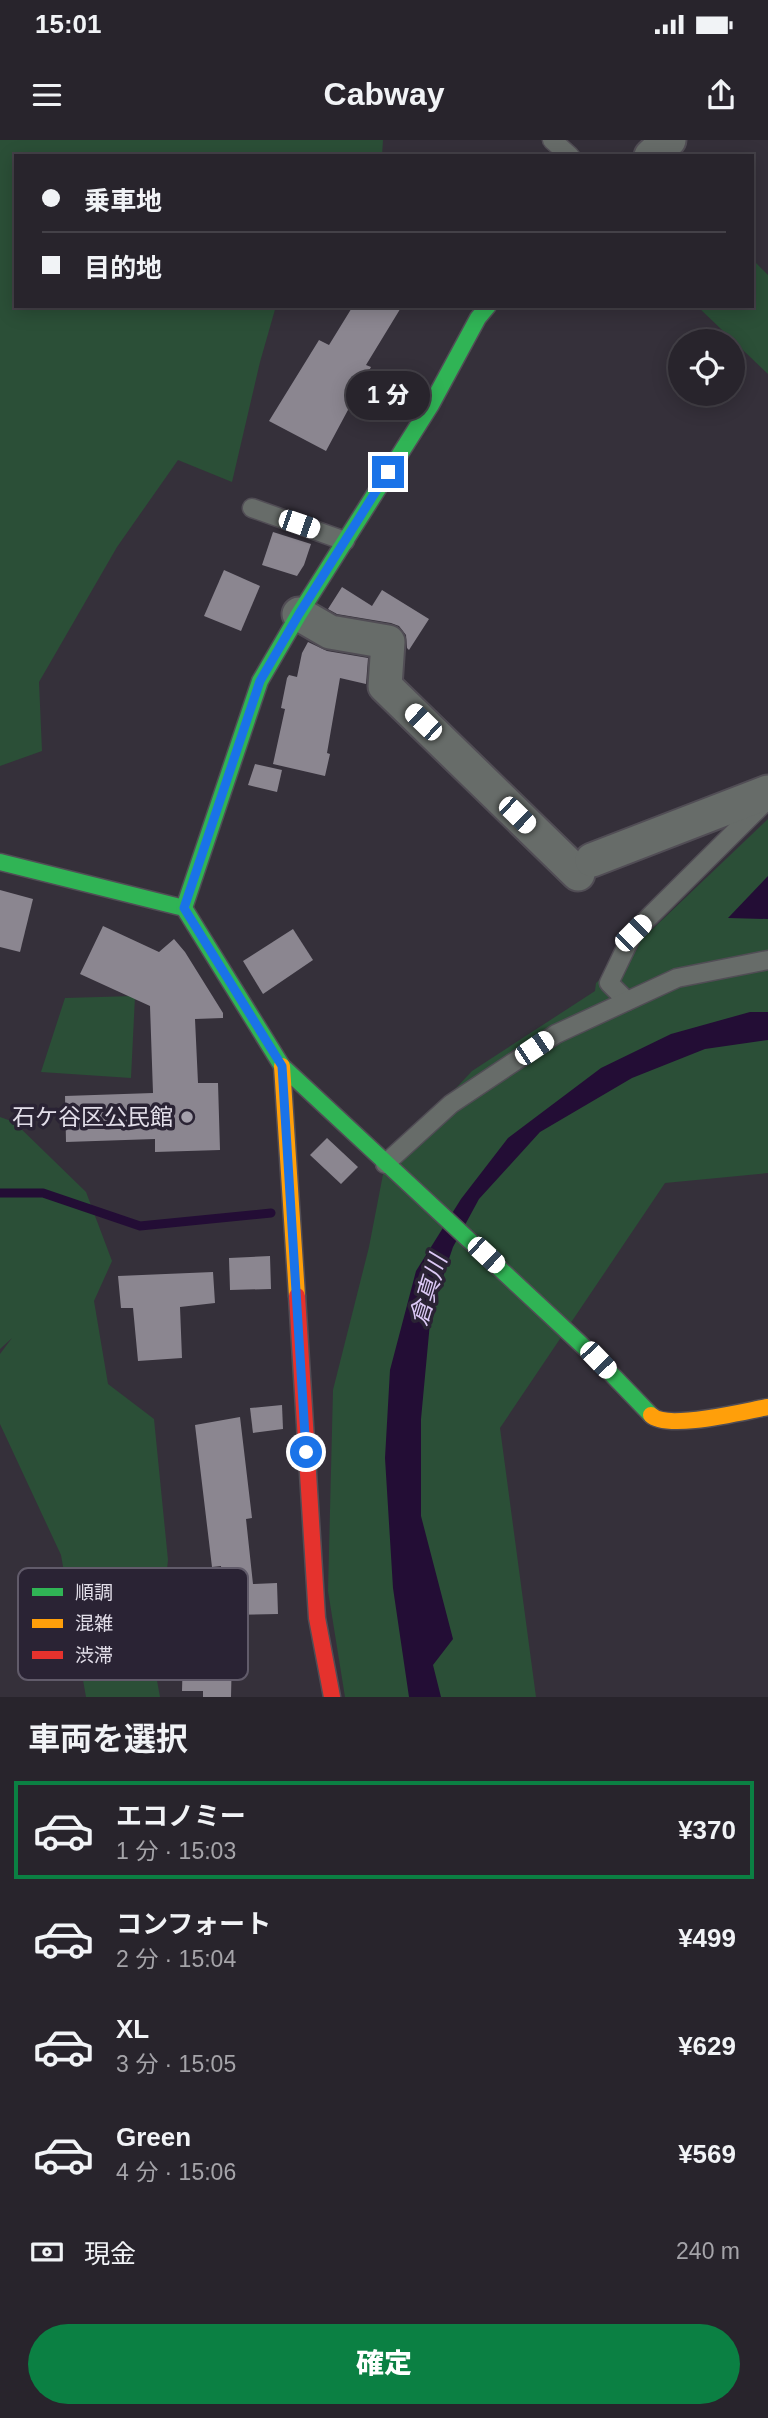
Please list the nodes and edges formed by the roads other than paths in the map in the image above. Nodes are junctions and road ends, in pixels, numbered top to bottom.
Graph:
1 (552, 140) edge
2 (669, 140) edge
3 (568, 154) edge
4 (653, 154) edge
5 (486, 308) edge
6 (252, 508) dead end
7 (345, 541) junction
8 (299, 614) junction
9 (768, 792) edge
10 (768, 799) edge
11 (0, 862) edge
12 (184, 908) junction
13 (768, 960) edge
14 (627, 1001) junction
15 (282, 1066) junction
16 (389, 1166) junction
17 (768, 1407) edge
18 (332, 1697) edge

1 - 3 lane
2 - 4 street
5 - 7 street
6 - 7 lane
7 - 8 street
8 - 9 street
8 - 12 street
10 - 14 lane
11 - 12 street
12 - 15 street
13 - 14 lane
14 - 16 lane
15 - 16 street
15 - 18 street
16 - 17 street

